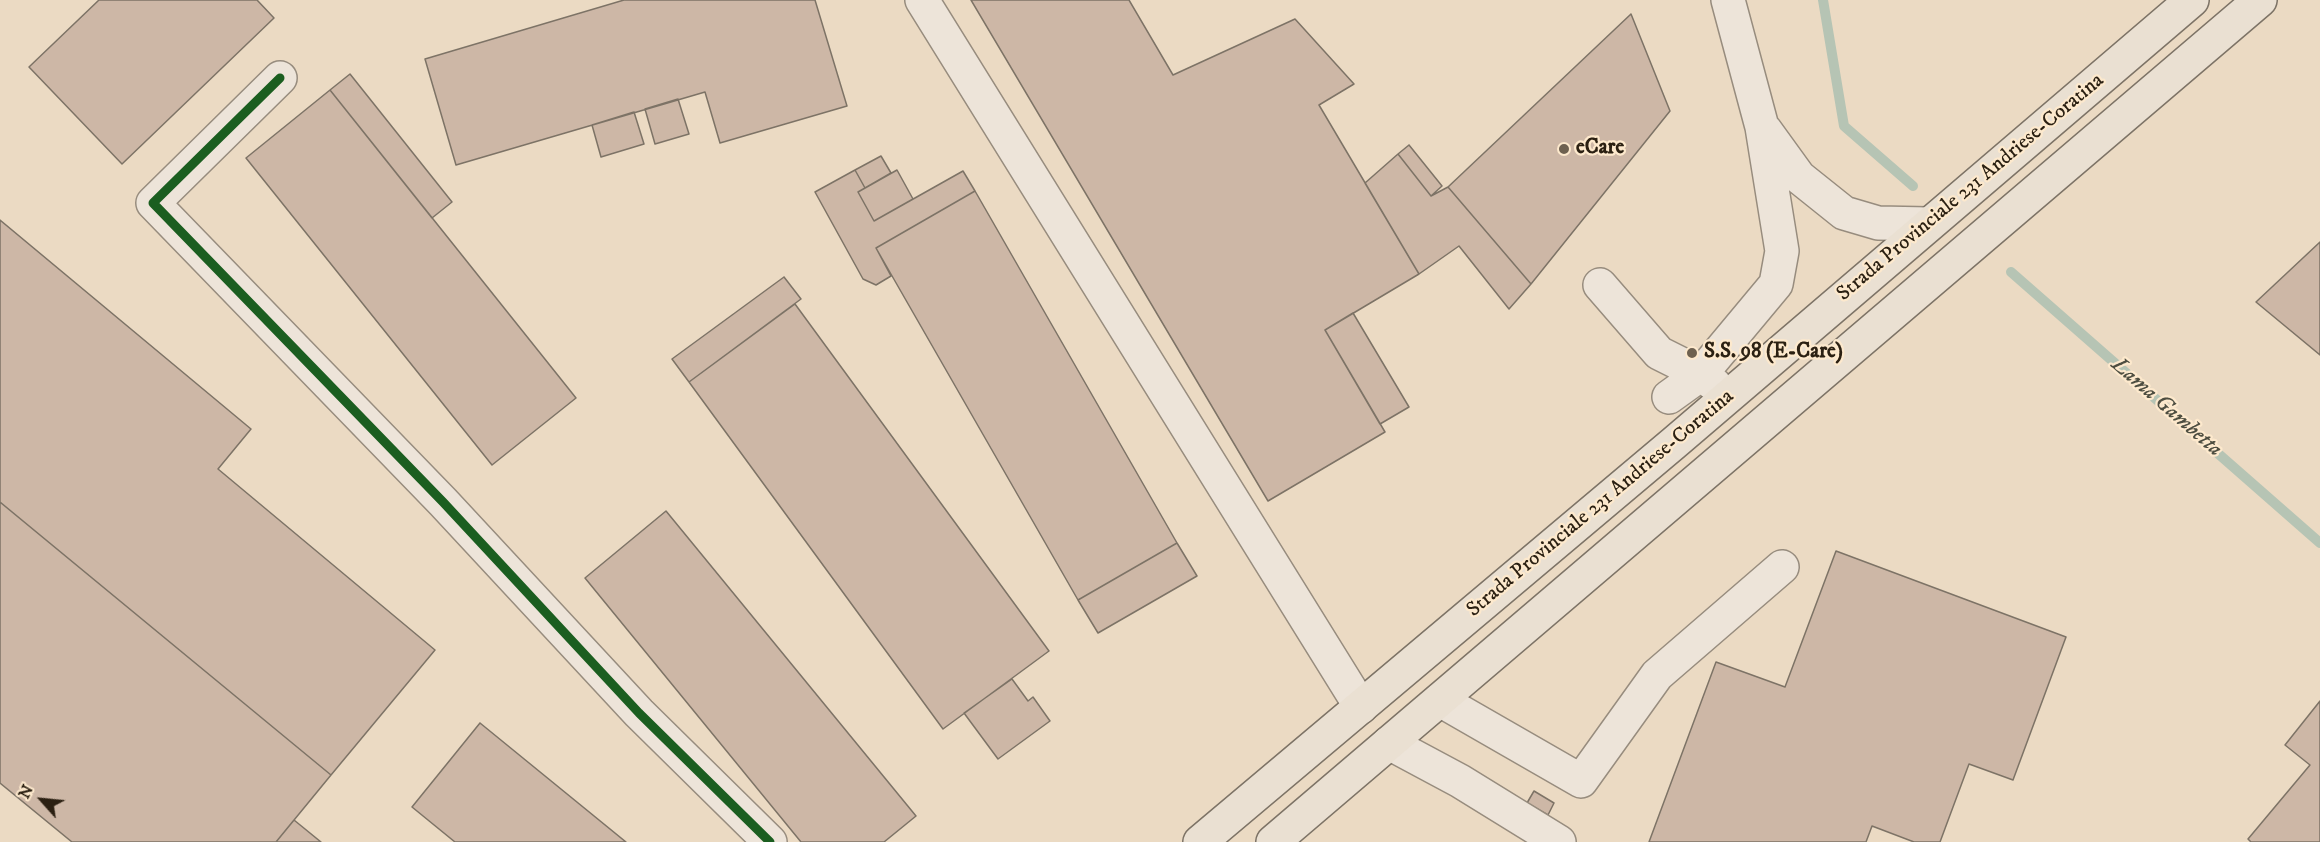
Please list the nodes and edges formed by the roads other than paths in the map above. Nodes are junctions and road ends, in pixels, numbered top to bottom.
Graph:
1 (922, 0) edge
2 (1728, 0) edge
3 (2192, 0) edge
4 (2260, 0) edge
5 (280, 78) dead end
6 (1762, 127) junction
7 (1929, 224) junction
8 (1600, 285) dead end
9 (1701, 374) junction
10 (1729, 396) junction
11 (1669, 397) dead end
12 (1782, 567) dead end
13 (1440, 700) junction
14 (1361, 707) junction
15 (1389, 743) junction
16 (770, 842) edge
17 (1200, 842) edge
18 (1273, 842) edge
19 (1559, 842) edge

1 - 14 street
2 - 6 street
3 - 7 main road, Strada Provinciale 231 Andriese-Coratina
4 - 13 main road, Strada Provinciale 231 Andriese-Coratina
5 - 16 street
6 - 7 street
6 - 9 street
7 - 10 main road, Strada Provinciale 231 Andriese-Coratina
8 - 9 street
9 - 10 street
9 - 11 street
10 - 14 main road, Strada Provinciale 231 Andriese-Coratina
12 - 13 street
13 - 15 main road, Strada Provinciale 231 Andriese-Coratina
14 - 17 main road, Strada Provinciale 231 Andriese-Coratina
15 - 18 main road, Strada Provinciale 231 Andriese-Coratina
15 - 19 street

